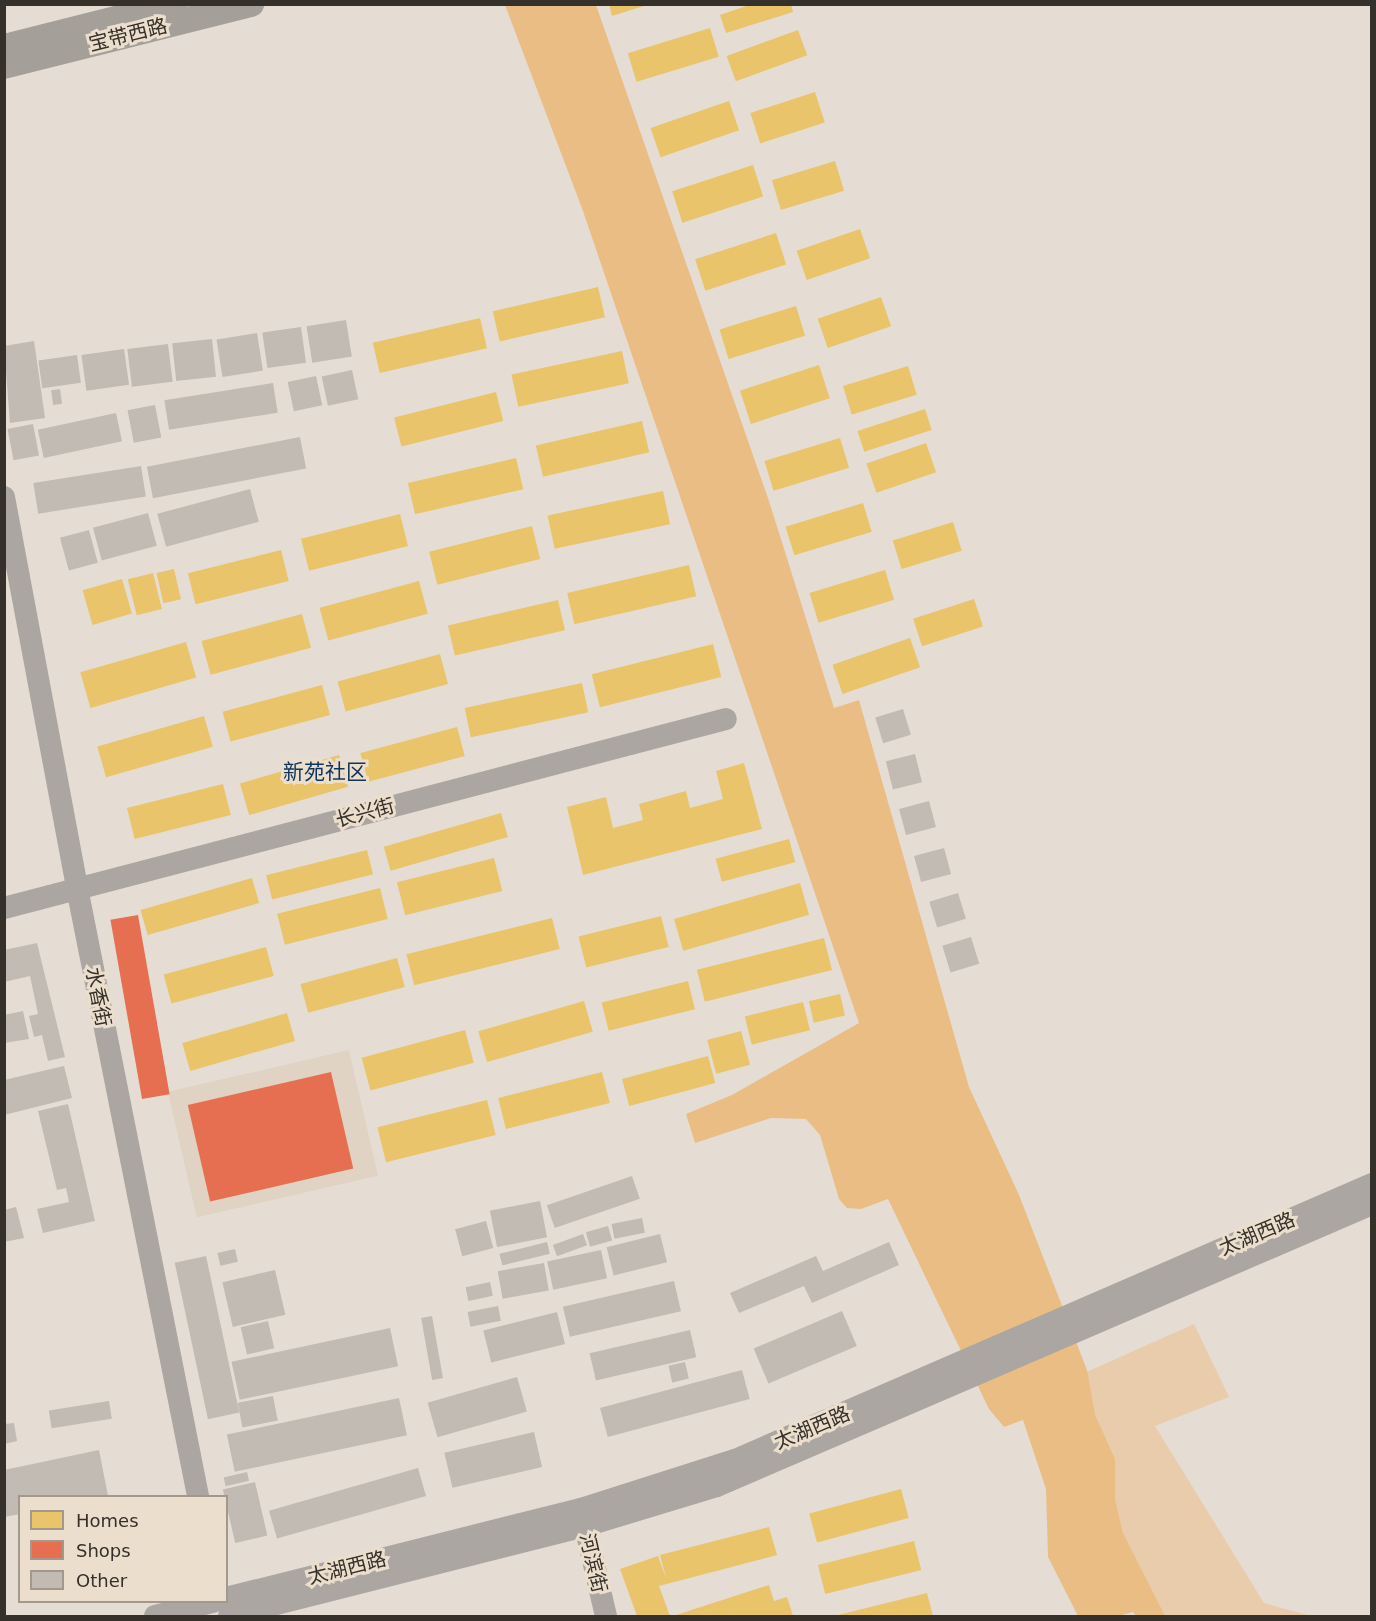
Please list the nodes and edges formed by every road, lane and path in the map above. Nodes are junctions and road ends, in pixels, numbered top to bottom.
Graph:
1 (175, 4) edge
2 (251, 4) edge
3 (4, 47) edge
4 (4, 66) edge
5 (4, 497) edge
6 (726, 719) dead end
7 (77, 888) junction
8 (4, 908) edge
9 (1371, 1184) edge
10 (1371, 1204) edge
11 (1080, 1320) junction
12 (198, 1495) edge
13 (583, 1518) junction
14 (228, 1598) edge
15 (209, 1603) edge
16 (155, 1617) edge
17 (229, 1617) edge
18 (606, 1617) edge

1 - 3 main road, 宝带西路
2 - 4 main road, 宝带西路
5 - 7 main road, 水香街
6 - 7 main road, 长兴街
7 - 8 main road, 长兴街
7 - 12 main road, 水香街
9 - 11 main road, 太湖西路
10 - 11 main road, 太湖西路
11 - 13 main road, 太湖西路
13 - 14 main road, 太湖西路
13 - 17 main road, 太湖西路
13 - 18 main road, 河滨街
15 - 16 main road

